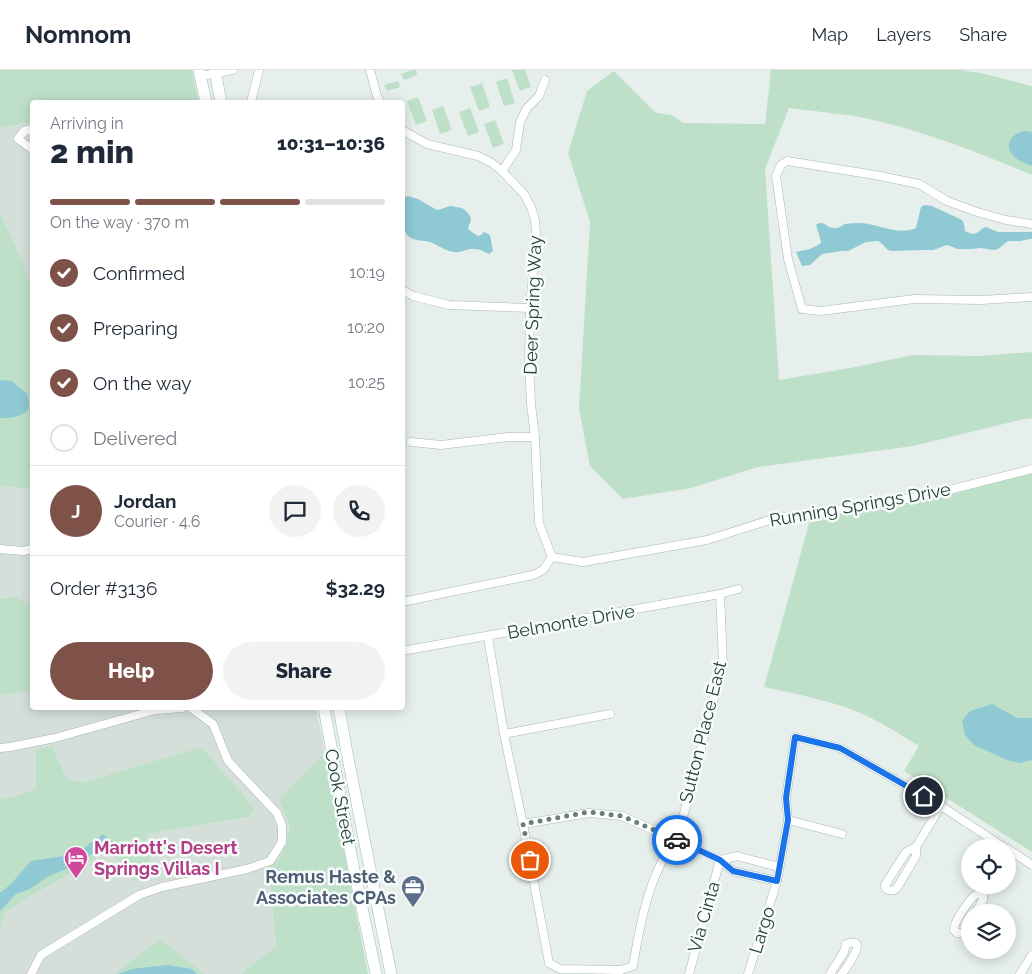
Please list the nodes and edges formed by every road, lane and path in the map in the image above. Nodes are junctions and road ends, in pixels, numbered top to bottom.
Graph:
1 (233, 70) edge
2 (259, 70) edge
3 (370, 70) edge
4 (215, 72) edge
5 (200, 73) edge
6 (545, 80) dead end
7 (206, 100) edge
8 (222, 100) edge
9 (252, 100) edge
10 (379, 100) edge
11 (30, 130) edge
12 (405, 132) edge
13 (30, 148) edge
14 (502, 171) junction
15 (1032, 224) edge
16 (405, 292) edge
17 (1032, 297) edge
18 (530, 308) junction
19 (535, 437) junction
20 (411, 442) dead end
21 (1032, 469) edge
22 (0, 549) edge
23 (30, 549) edge
24 (552, 557) junction
25 (738, 589) dead end
26 (720, 594) junction
27 (405, 601) edge
28 (488, 637) junction
29 (405, 651) edge
30 (155, 710) edge
31 (194, 710) edge
32 (324, 710) edge
33 (339, 710) edge
34 (610, 714) dead end
35 (504, 734) junction
36 (0, 748) edge
37 (338, 786) junction
38 (941, 806) junction
39 (788, 820) junction
40 (523, 824) junction
41 (842, 834) dead end
42 (991, 839) edge
43 (677, 840) junction
44 (916, 847) junction
45 (1016, 855) edge
46 (720, 860) junction
47 (1032, 865) edge
48 (780, 866) junction
49 (777, 881) junction
50 (373, 885) junction
51 (977, 894) edge
52 (968, 904) edge
53 (961, 915) edge
54 (961, 933) edge
55 (1032, 955) edge
56 (31, 974) edge
57 (376, 974) edge
58 (390, 974) edge
59 (688, 974) edge
60 (748, 974) edge
61 (830, 974) edge
62 (842, 974) edge
63 (1020, 974) edge

1 - 4 street
2 - 9 street
3 - 10 street
4 - 5 street
4 - 8 main road
5 - 7 main road
6 - 14 street
11 - 13 street
12 - 14 street, Deer Spring Way
14 - 18 street, Deer Spring Way
15 - 17 street
16 - 18 street
18 - 19 street, Deer Spring Way
19 - 20 street
19 - 24 street, Deer Spring Way
21 - 24 street, Running Springs Drive
22 - 23 street
24 - 27 street
25 - 26 street, Belmonte Drive
26 - 28 street, Belmonte Drive
26 - 43 street, Sutton Place East
28 - 29 street, Belmonte Drive
28 - 35 street
30 - 36 street
31 - 56 street
32 - 37 main road, Cook Street
33 - 50 main road, Cook Street
34 - 35 street
35 - 40 street
37 - 50 main road
37 - 57 main road, Cook Street
38 - 39 street, Largo
38 - 42 street
38 - 44 street
39 - 41 street
39 - 48 street, Largo
40 - 43 street
40 - 43 street, Sutton Place East
43 - 46 street
44 - 44 street
45 - 47 street
46 - 48 street
46 - 49 street
46 - 59 street, Via Cinta
48 - 49 street, Largo
49 - 60 street, Largo
50 - 58 main road, Cook Street
51 - 52 street
53 - 54 street
55 - 63 street
61 - 62 street

